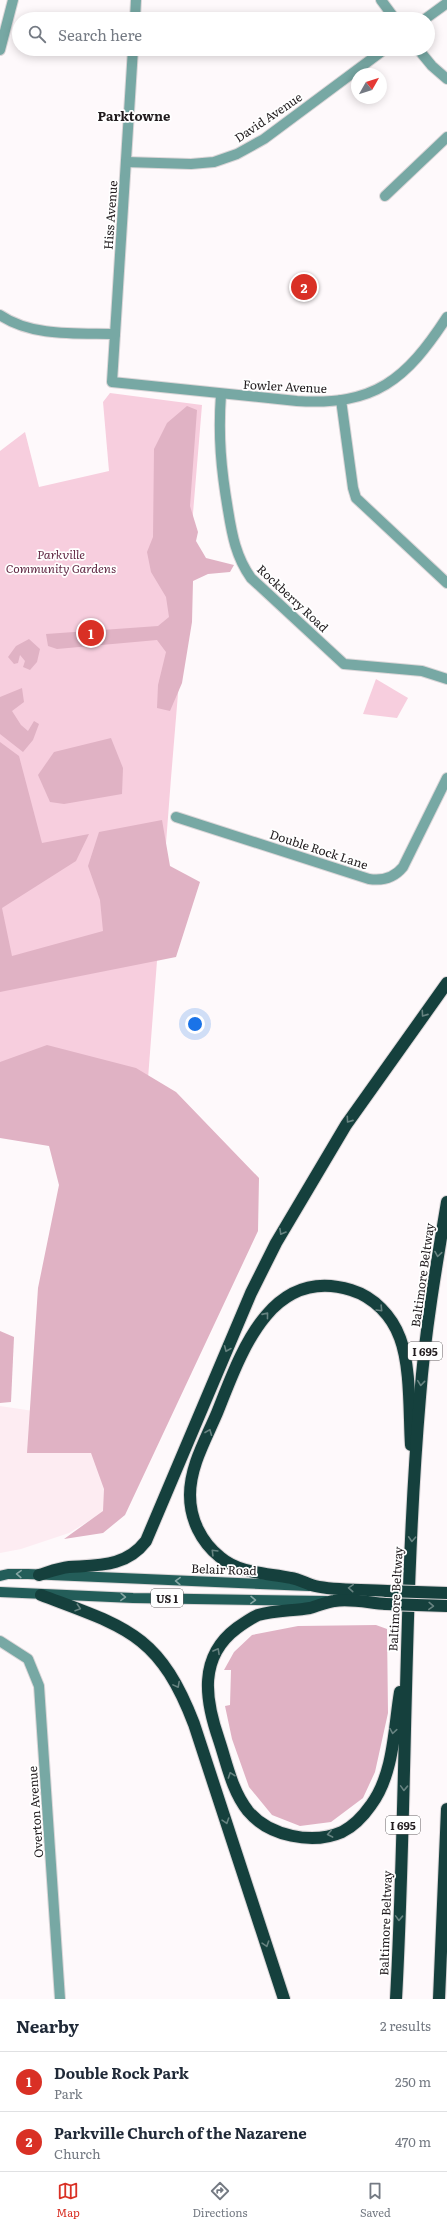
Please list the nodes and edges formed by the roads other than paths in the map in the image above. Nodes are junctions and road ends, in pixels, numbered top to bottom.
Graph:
1 (12, 0) edge
2 (136, 0) edge
3 (381, 0) edge
4 (447, 3) edge
5 (135, 12) edge
6 (390, 12) edge
7 (435, 12) edge
8 (0, 50) edge
9 (133, 56) edge
10 (375, 56) edge
11 (424, 56) edge
12 (447, 79) edge
13 (447, 137) edge
14 (126, 162) junction
15 (385, 196) dead end
16 (0, 315) edge
17 (447, 317) edge
18 (115, 334) junction
19 (112, 382) joint
20 (221, 394) junction
21 (341, 400) junction
22 (447, 583) edge
23 (447, 678) edge
24 (447, 778) edge
25 (176, 817) dead end
26 (447, 983) edge
27 (447, 1202) edge
28 (414, 1500) junction
29 (39, 1575) junction
30 (0, 1576) edge
31 (315, 1586) junction
32 (0, 1592) edge
33 (447, 1593) edge
34 (41, 1595) junction
35 (335, 1601) junction
36 (447, 1606) edge
37 (0, 1641) edge
38 (407, 1651) junction
39 (447, 1809) edge
40 (60, 1999) edge
41 (284, 1999) edge
42 (396, 1999) edge
43 (439, 1999) edge

1 - 8 street
2 - 5 street
3 - 6 street
4 - 7 street
9 - 14 street, Hiss Avenue
10 - 14 street, David Avenue
11 - 12 street
13 - 15 street
14 - 18 street, Hiss Avenue
16 - 18 street
17 - 21 street, Fowler Avenue
18 - 19 street, Hiss Avenue
19 - 20 street, Fowler Avenue
20 - 21 street, Fowler Avenue
20 - 23 street, Rockberry Road
21 - 22 street
24 - 25 street, Double Rock Lane
26 -> 29 highway
27 -> 28 highway, Baltimore Beltway / I 695
31 -> 28 highway
28 -> 38 highway, Baltimore Beltway / I 695
29 -> 30 main road, Belair Road / US 1
31 -> 29 main road, Belair Road / US 1
33 -> 31 highway, Belair Road / US 1, bridge
32 - 34 main road, US 1
34 -> 35 main road, US 1
34 -> 41 highway
35 -> 36 highway, US 1, bridge
38 -> 35 highway
37 - 40 street, Overton Avenue
38 -> 42 highway, Baltimore Beltway / I 695
39 - 43 highway

